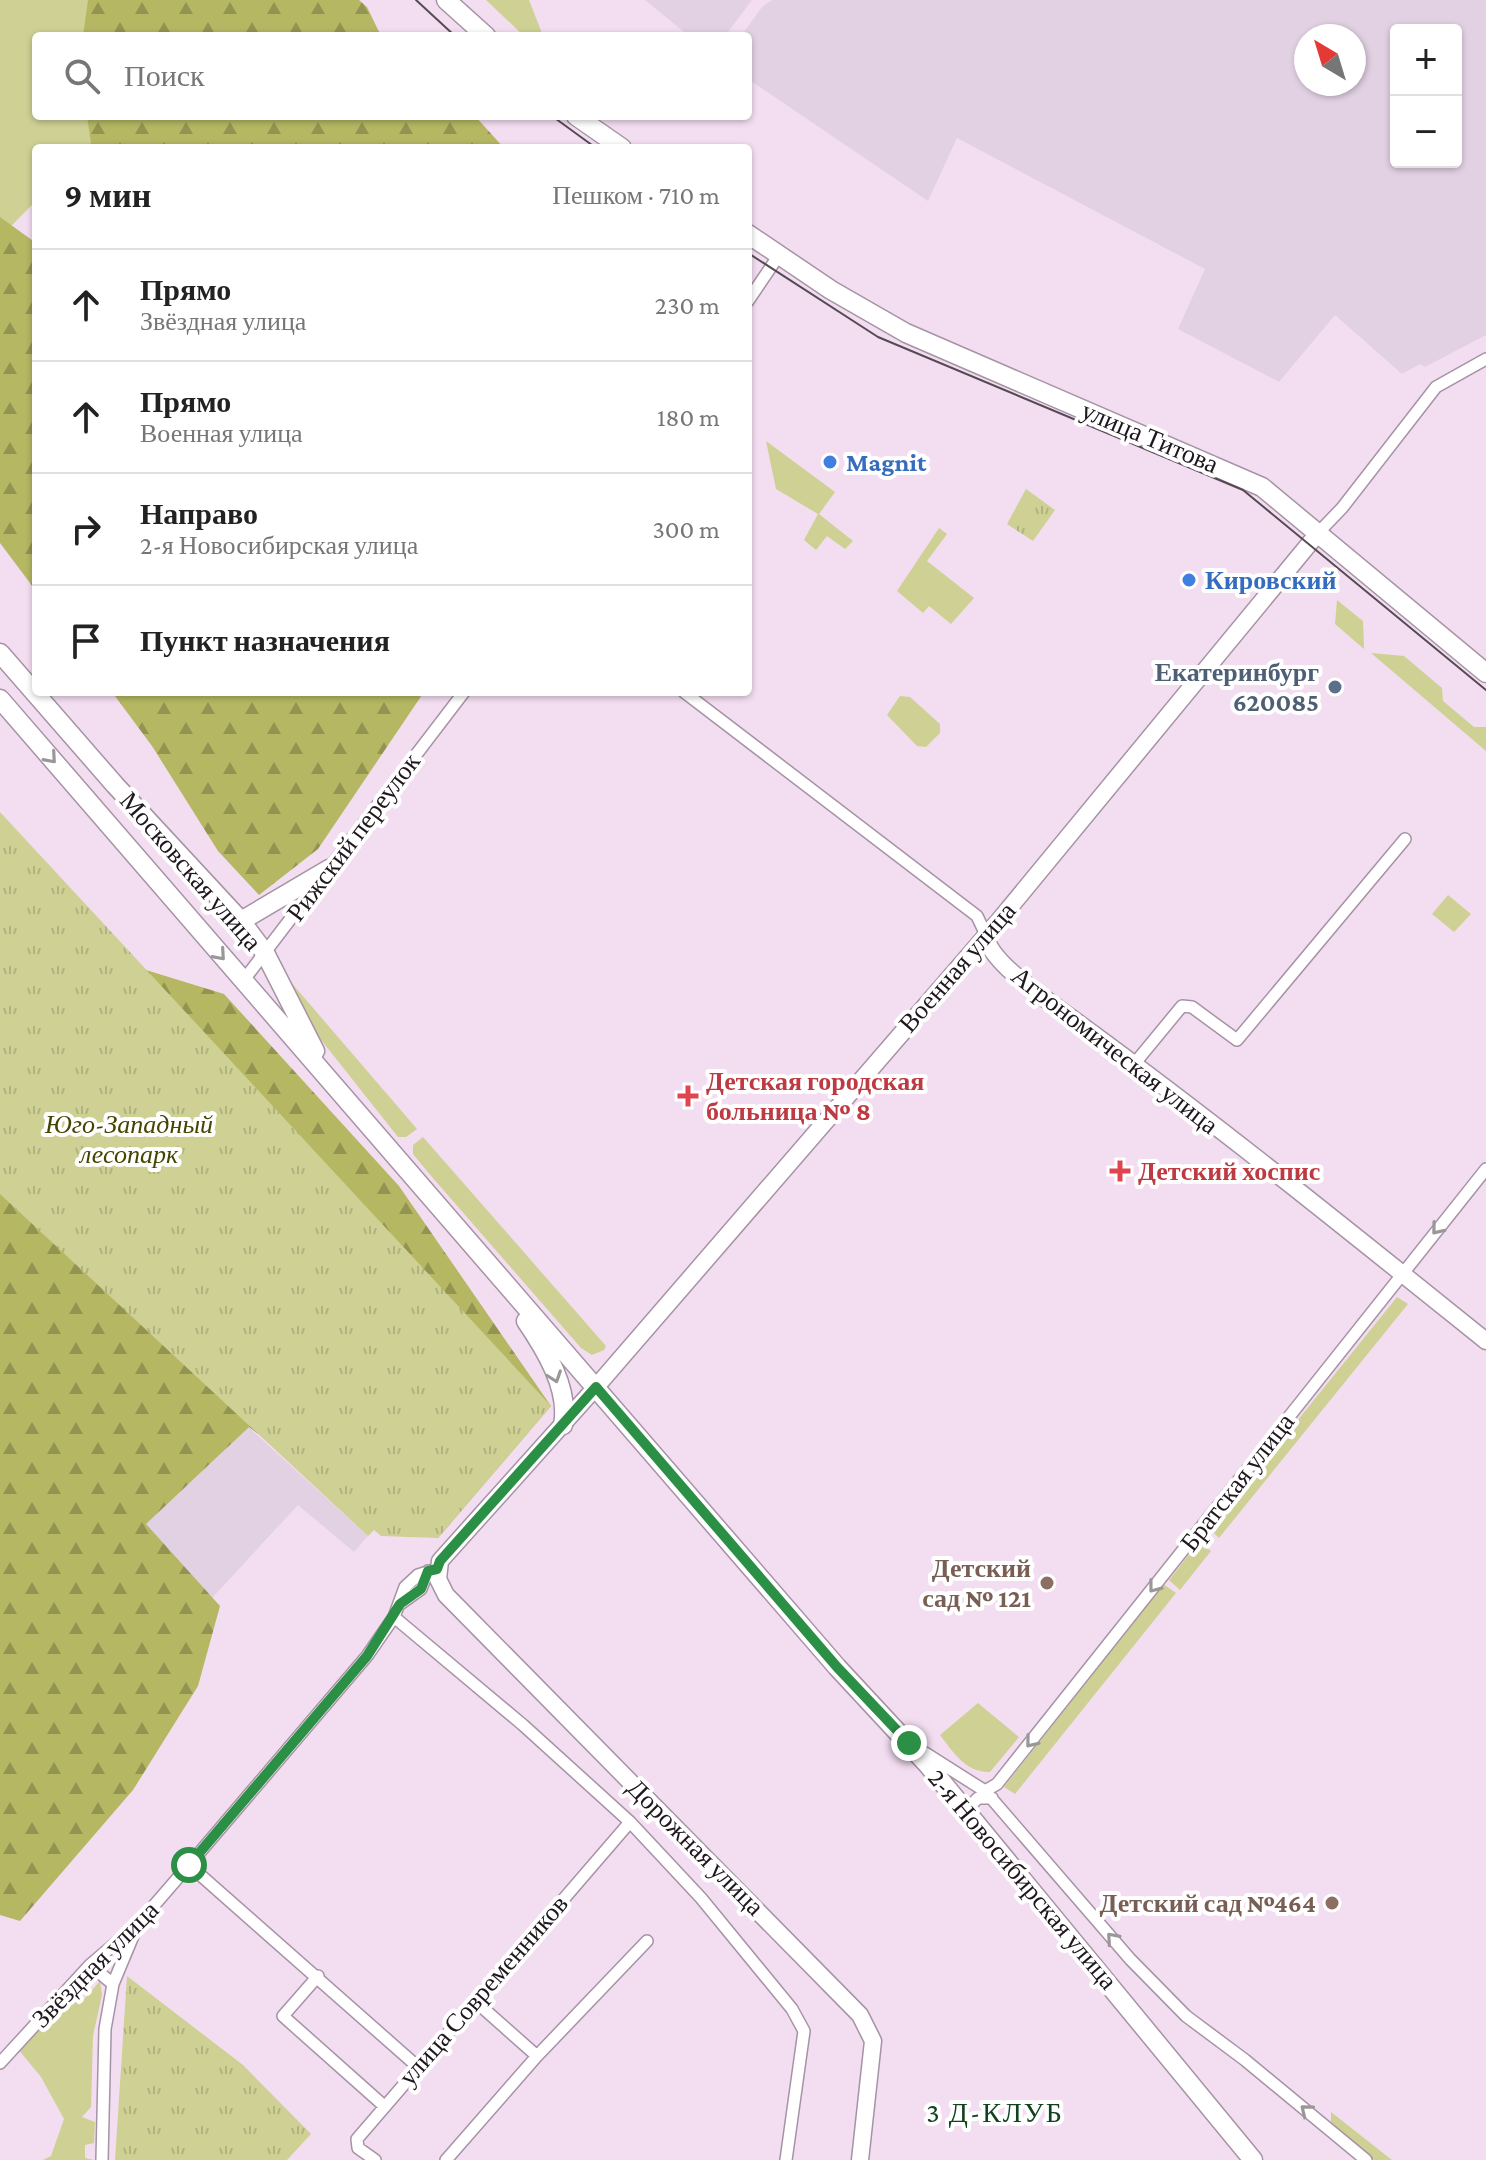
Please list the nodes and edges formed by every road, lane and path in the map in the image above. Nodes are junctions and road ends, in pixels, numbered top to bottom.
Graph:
1 (450, 1) edge
2 (482, 32) edge
3 (582, 120) edge
4 (616, 144) edge
5 (752, 237) edge
6 (779, 255) junction
7 (752, 295) edge
8 (1486, 359) edge
9 (1319, 532) junction
10 (0, 653) edge
11 (1486, 673) edge
12 (32, 690) edge
13 (37, 696) edge
14 (461, 696) edge
15 (689, 696) edge
16 (0, 699) edge
17 (1405, 839) dead end
18 (329, 869) junction
19 (241, 921) junction
20 (986, 935) junction
21 (265, 953) junction
22 (243, 981) junction
23 (1135, 1063) junction
24 (355, 1109) junction
25 (1486, 1169) edge
26 (1402, 1275) junction
27 (506, 1284) junction
28 (1486, 1341) edge
29 (596, 1387) junction
30 (563, 1425) junction
31 (432, 1570) junction
32 (405, 1587) joint
33 (400, 1604) junction
34 (394, 1617) junction
35 (909, 1743) junction
36 (988, 1794) junction
37 (966, 1810) junction
38 (630, 1822) junction
39 (189, 1865) junction
40 (138, 1924) junction
41 (647, 1941) dead end
42 (90, 1965) junction
43 (318, 1976) junction
44 (113, 1984) junction
45 (475, 2001) junction
46 (537, 2056) junction
47 (0, 2063) edge
48 (418, 2067) junction
49 (383, 2105) junction
50 (102, 2160) edge
51 (375, 2160) edge
52 (446, 2160) edge
53 (786, 2160) edge
54 (860, 2160) edge
55 (1253, 2160) edge
56 (1366, 2160) edge

1 - 2 main road
3 - 4 main road
5 - 6 main road, улица Титова
6 - 7 street
6 - 9 main road, улица Титова
8 - 9 street
9 - 11 main road, улица Титова
9 - 20 street, Военная улица
10 - 12 main road, Московская улица
13 - 19 main road, Московская улица
14 - 18 street, Рижский переулок
15 - 20 street, Агрономическая улица
16 -> 22 main road, Московская улица
17 - 23 street
18 - 19 main road
18 - 21 street, Рижский переулок
19 - 21 main road, Московская улица
20 - 23 street, Агрономическая улица
20 - 29 street, Военная улица
21 - 22 street, Рижский переулок
21 - 24 main road, Московская улица
22 - 24 main road, Московская улица
23 - 26 street, Агрономическая улица
24 - 27 main road, Московская улица
25 -> 26 street, Братская улица
26 - 28 street, Агрономическая улица
26 -> 36 street, Братская улица
27 - 29 main road, Московская улица
27 -> 30 main road
29 - 30 street, Военная улица
29 - 35 main road, 2-я Новосибирская улица
30 - 31 street, Военная улица
31 - 32 street, Военная улица
31 - 33 street, Военная улица
31 - 54 street, Дорожная улица
32 - 33 street, Звёздная улица
33 - 34 street, Звёздная улица
34 - 38 street
34 - 39 street, Звёздная улица
35 - 36 street
35 - 37 main road, 2-я Новосибирская улица
36 - 37 street, Братская улица
56 -> 36 street
37 - 55 main road, 2-я Новосибирская улица
38 - 45 street, улица Современников
38 - 53 street
39 - 40 street, Звёздная улица
39 - 43 street
40 - 42 street, Звёздная улица
40 - 44 street
41 - 46 street
42 - 44 street
42 - 47 street, Звёздная улица
43 - 48 street
43 - 49 street
44 - 50 street
45 - 46 street
45 - 48 street, улица Современников
46 - 52 street
48 - 49 street, улица Современников
49 - 51 street, улица Современников

